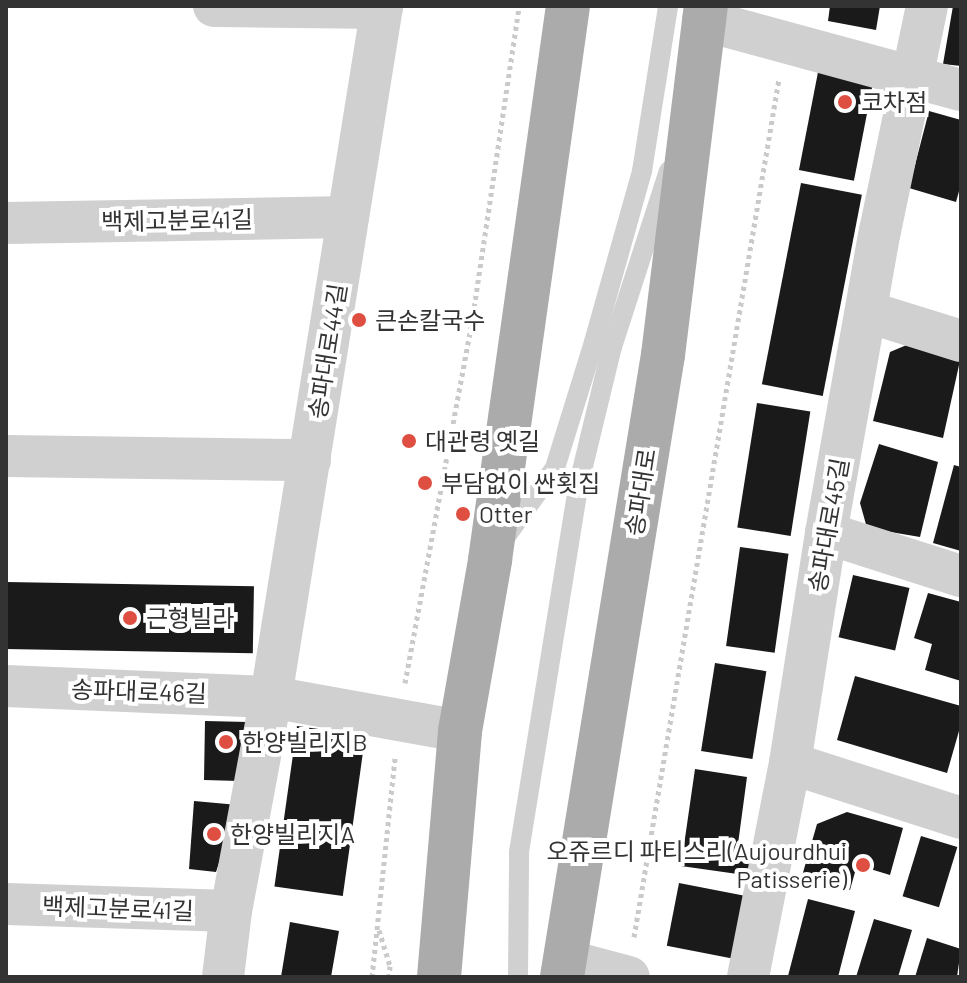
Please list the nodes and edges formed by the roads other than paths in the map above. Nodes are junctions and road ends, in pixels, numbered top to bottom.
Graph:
1 (214, 6) edge
2 (568, 6) edge
3 (927, 6) edge
4 (382, 7) edge
5 (692, 11) edge
6 (911, 74) junction
7 (961, 90) edge
8 (691, 105) junction
9 (348, 217) junction
10 (6, 223) edge
11 (868, 312) junction
12 (961, 341) edge
13 (6, 456) edge
14 (310, 460) junction
15 (826, 533) junction
16 (490, 560) junction
17 (961, 576) edge
18 (6, 686) edge
19 (271, 697) junction
20 (460, 731) junction
21 (790, 763) junction
22 (961, 818) edge
23 (6, 904) edge
24 (231, 911) junction
25 (563, 968) edge
26 (223, 977) edge
27 (439, 977) edge
28 (518, 977) edge
29 (628, 977) edge
30 (748, 977) edge

1 - 4 street
2 - 16 main road
3 - 6 street, 송파대로45길
4 - 9 street, 송파대로44길
5 - 6 street
5 - 8 main road, 송파대로
5 - 16 lane
6 - 7 street
6 - 11 street, 송파대로45길
8 - 25 main road, 송파대로
8 - 28 lane
9 - 10 street, 백제고분로41길
9 - 14 street, 송파대로44길
11 - 12 street
11 - 15 street, 송파대로45길
13 - 14 street
14 - 19 street, 송파대로44길
15 - 17 street
15 - 21 street, 송파대로45길
16 - 20 main road
18 - 19 street, 송파대로46길
19 - 20 street, 송파대로46길
19 - 24 street
20 - 27 main road
21 - 22 street
21 - 30 street, 송파대로45길
23 - 24 street, 백제고분로41길
24 - 26 street
25 - 29 street

